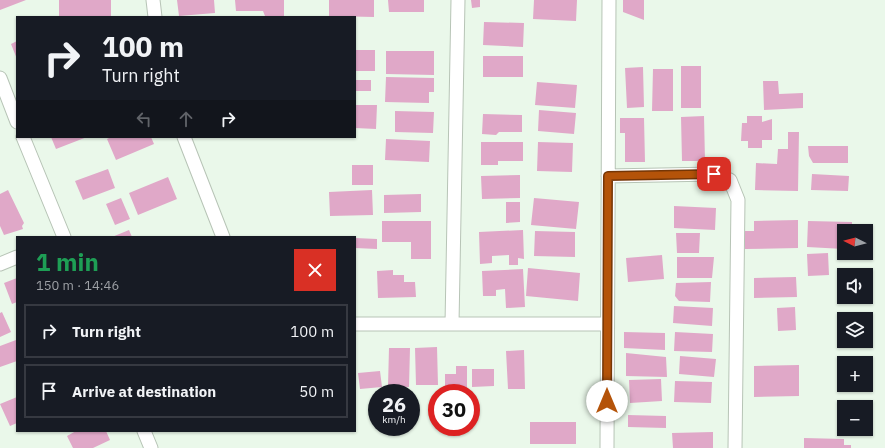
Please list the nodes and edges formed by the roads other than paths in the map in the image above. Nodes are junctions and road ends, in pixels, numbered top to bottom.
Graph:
1 (153, 0) edge
2 (458, 0) edge
3 (609, 0) edge
4 (155, 16) edge
5 (0, 78) edge
6 (5, 108) edge
7 (16, 121) edge
8 (23, 138) edge
9 (184, 138) edge
10 (608, 176) junction
11 (63, 236) edge
12 (223, 236) edge
13 (16, 256) edge
14 (0, 264) edge
15 (356, 324) edge
16 (452, 324) junction
17 (607, 324) junction
18 (144, 432) edge
19 (150, 448) edge
20 (607, 448) edge
21 (735, 448) edge

1 - 4 street
2 - 16 street
3 - 10 street
5 - 6 street
6 - 7 street
8 - 11 street
9 - 12 street
10 - 17 street
10 - 21 street
13 - 14 street
15 - 16 street
16 - 17 street
17 - 20 street
18 - 19 street

